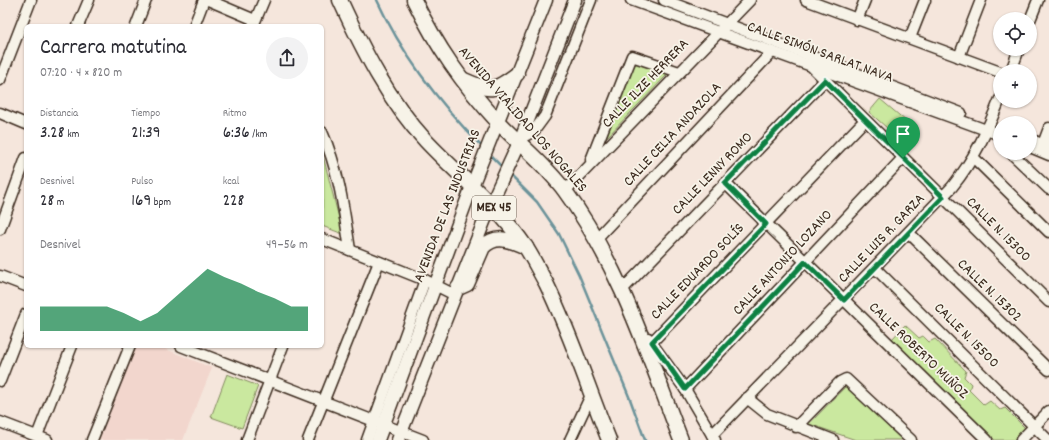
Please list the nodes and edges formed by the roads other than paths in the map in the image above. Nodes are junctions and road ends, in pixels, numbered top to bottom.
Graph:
1 (31, 0) edge
2 (89, 0) edge
3 (146, 0) edge
4 (204, 0) edge
5 (208, 0) edge
6 (264, 0) edge
7 (340, 0) edge
8 (414, 0) edge
9 (546, 0) edge
10 (575, 0) edge
11 (591, 0) edge
12 (631, 0) edge
13 (664, 0) edge
14 (750, 0) edge
15 (808, 0) edge
16 (865, 0) edge
17 (925, 0) edge
18 (981, 0) edge
19 (1038, 0) edge
20 (1033, 12) edge
21 (857, 20) junction
22 (254, 23) edge
23 (79, 24) edge
24 (137, 24) edge
25 (195, 24) edge
26 (726, 24) junction
27 (717, 32) junction
28 (910, 38) junction
29 (772, 52) junction
30 (959, 57) junction
31 (810, 65) junction
32 (993, 69) edge
33 (679, 72) junction
34 (517, 74) junction
35 (462, 79) junction
36 (0, 80) edge
37 (825, 80) junction
38 (997, 108) edge
39 (0, 113) edge
40 (865, 120) junction
41 (498, 122) junction
42 (24, 123) edge
43 (993, 129) edge
44 (1049, 129) edge
45 (988, 130) junction
46 (993, 132) edge
47 (993, 135) edge
48 (324, 136) edge
49 (520, 141) junction
50 (1046, 146) edge
51 (1037, 150) edge
52 (1049, 155) edge
53 (903, 158) junction
54 (974, 158) junction
55 (1019, 160) edge
56 (24, 163) edge
57 (590, 164) junction
58 (725, 183) junction
59 (472, 186) junction
60 (1049, 189) edge
61 (565, 191) junction
62 (943, 197) junction
63 (491, 204) junction
64 (766, 224) junction
65 (0, 228) edge
66 (1049, 232) edge
67 (908, 233) junction
68 (596, 239) junction
69 (324, 243) edge
70 (526, 246) junction
71 (350, 250) junction
72 (379, 262) junction
73 (805, 262) junction
74 (876, 268) junction
75 (0, 276) edge
76 (430, 283) junction
77 (24, 285) edge
78 (622, 290) junction
79 (457, 291) junction
80 (844, 300) junction
81 (1049, 302) edge
82 (24, 319) edge
83 (638, 326) junction
84 (652, 342) junction
85 (71, 348) edge
86 (129, 348) edge
87 (186, 348) edge
88 (283, 348) edge
89 (1049, 370) edge
90 (270, 380) junction
91 (0, 381) edge
92 (685, 389) junction
93 (591, 395) junction
94 (747, 398) junction
95 (324, 402) junction
96 (1049, 411) edge
97 (0, 422) edge
98 (379, 423) junction
99 (1034, 426) junction
100 (796, 427) junction
101 (399, 436) edge
102 (42, 438) edge
103 (713, 438) edge
104 (92, 440) edge
105 (247, 440) edge
106 (308, 440) edge
107 (367, 440) edge
108 (378, 440) edge
109 (423, 440) edge
110 (570, 440) edge
111 (609, 440) edge
112 (681, 440) edge
113 (833, 440) edge
114 (911, 440) edge
115 (987, 440) edge
116 (1021, 440) edge
117 (1048, 440) edge

1 - 36 street
2 - 23 street
3 - 24 street
4 - 25 street
5 - 22 street
6 - 22 street
7 - 59 highway, MEX 45
8 - 35 highway, AVENIDA VIALIDAD LOS NOGALES
9 - 34 main road, AVENIDA DE LAS INDUSTRIAS
10 - 49 main road
11 - 49 street
12 - 27 street, CALLE SIMÓN SARLAT NAVA
13 - 26 street, CALLE SIMÓN SARLAT NAVA
14 - 26 street, CALLE ILZE HERRERA
15 - 21 street
16 - 21 street
17 - 28 street
18 - 30 street
19 - 20 street
21 - 28 street
26 - 27 street, CALLE ILZE HERRERA
26 - 45 street, CALLE SIMÓN SARLAT NAVA
27 - 29 street, CALLE SIMÓN SARLAT NAVA
27 - 33 street, CALLE ILZE HERRERA
28 - 30 street
29 - 31 street, CALLE SIMÓN SARLAT NAVA
29 - 68 street, CALLE CELIA ANDAZOLA
30 - 32 street
31 - 37 street, CALLE N. 15300
31 - 45 street, CALLE SIMÓN SARLAT NAVA
33 - 57 street, CALLE ILZE HERRERA
33 - 57 street
34 - 35 highway
34 - 41 main road, AVENIDA DE LAS INDUSTRIAS
35 - 41 highway, AVENIDA VIALIDAD LOS NOGALES
37 - 40 street, CALLE N. 15300
37 - 58 street, CALLE LENNY ROMO
38 - 45 street, CALLE LUIS R. GARZA
39 - 42 street
40 - 53 street, CALLE N. 15300
40 - 64 street, CALLE EDUARDO SOLÍS
41 - 49 highway, AVENIDA VIALIDAD LOS NOGALES
41 - 59 main road, AVENIDA DE LAS INDUSTRIAS
43 - 45 street, CALLE SIMÓN SARLAT NAVA
44 - 50 street
45 - 46 street, CALLE SIMÓN SARLAT NAVA
45 - 47 street
45 - 54 street, CALLE LUIS R. GARZA
48 - 71 street
49 - 61 highway, AVENIDA VIALIDAD LOS NOGALES
49 - 63 main road
51 - 52 street
53 - 62 street, CALLE N. 15300
53 - 73 street, CALLE ANTONIO LOZANO
54 - 62 street, CALLE LUIS R. GARZA
54 - 66 street
55 - 60 street
56 - 65 street
57 - 61 street, CALLE ILZE HERRERA
58 - 64 street, CALLE ROBERTO MUÑOZ
58 - 78 street, CALLE LENNY ROMO
59 - 63 highway, MEX 45
59 - 76 main road, AVENIDA DE LAS INDUSTRIAS
61 - 68 highway, AVENIDA VIALIDAD LOS NOGALES
62 - 67 street, CALLE LUIS R. GARZA
62 - 81 street, CALLE N. 15300
63 - 70 highway, MEX 45
63 - 79 main road
64 - 73 street, CALLE ROBERTO MUÑOZ
64 - 84 street, CALLE EDUARDO SOLÍS
67 - 74 street, CALLE LUIS R. GARZA
67 - 89 street, CALLE N. 15302
68 - 78 highway, AVENIDA VIALIDAD LOS NOGALES
69 - 71 street
70 - 79 highway
70 - 93 highway, MEX 45
71 - 72 street
72 - 76 street
72 - 95 street
73 - 80 street, CALLE ROBERTO MUÑOZ
73 - 92 street, CALLE ANTONIO LOZANO
74 - 80 street, CALLE LUIS R. GARZA
74 - 99 street, CALLE N. 15500
75 - 77 street
76 - 79 street
76 - 98 main road, AVENIDA DE LAS INDUSTRIAS
78 - 83 highway, AVENIDA VIALIDAD LOS NOGALES
79 - 101 main road
80 - 94 street, CALLE LUIS R. GARZA
80 - 115 street, CALLE ROBERTO MUÑOZ
82 - 91 street
83 - 84 street, AVENIDA VIALIDAD LOS NOGALES
83 - 112 highway, AVENIDA VIALIDAD LOS NOGALES
84 - 92 street, AVENIDA VIALIDAD LOS NOGALES
85 - 102 street
86 - 104 street
87 - 90 street
88 - 90 street
90 - 95 street
90 - 105 street
92 - 103 street, AVENIDA VIALIDAD LOS NOGALES
93 - 110 street
93 - 111 highway, MEX 45
94 - 100 street
94 - 103 street, CALLE LUIS R. GARZA
95 - 98 street
95 - 106 street
96 - 99 street
97 - 102 street
98 - 101 street
98 - 107 street, AVENIDA DE LAS INDUSTRIAS
98 - 108 main road, AVENIDA DE LAS INDUSTRIAS
99 - 116 street
99 - 117 street, CALLE N. 15500
100 - 113 street
100 - 114 street
101 - 109 street

